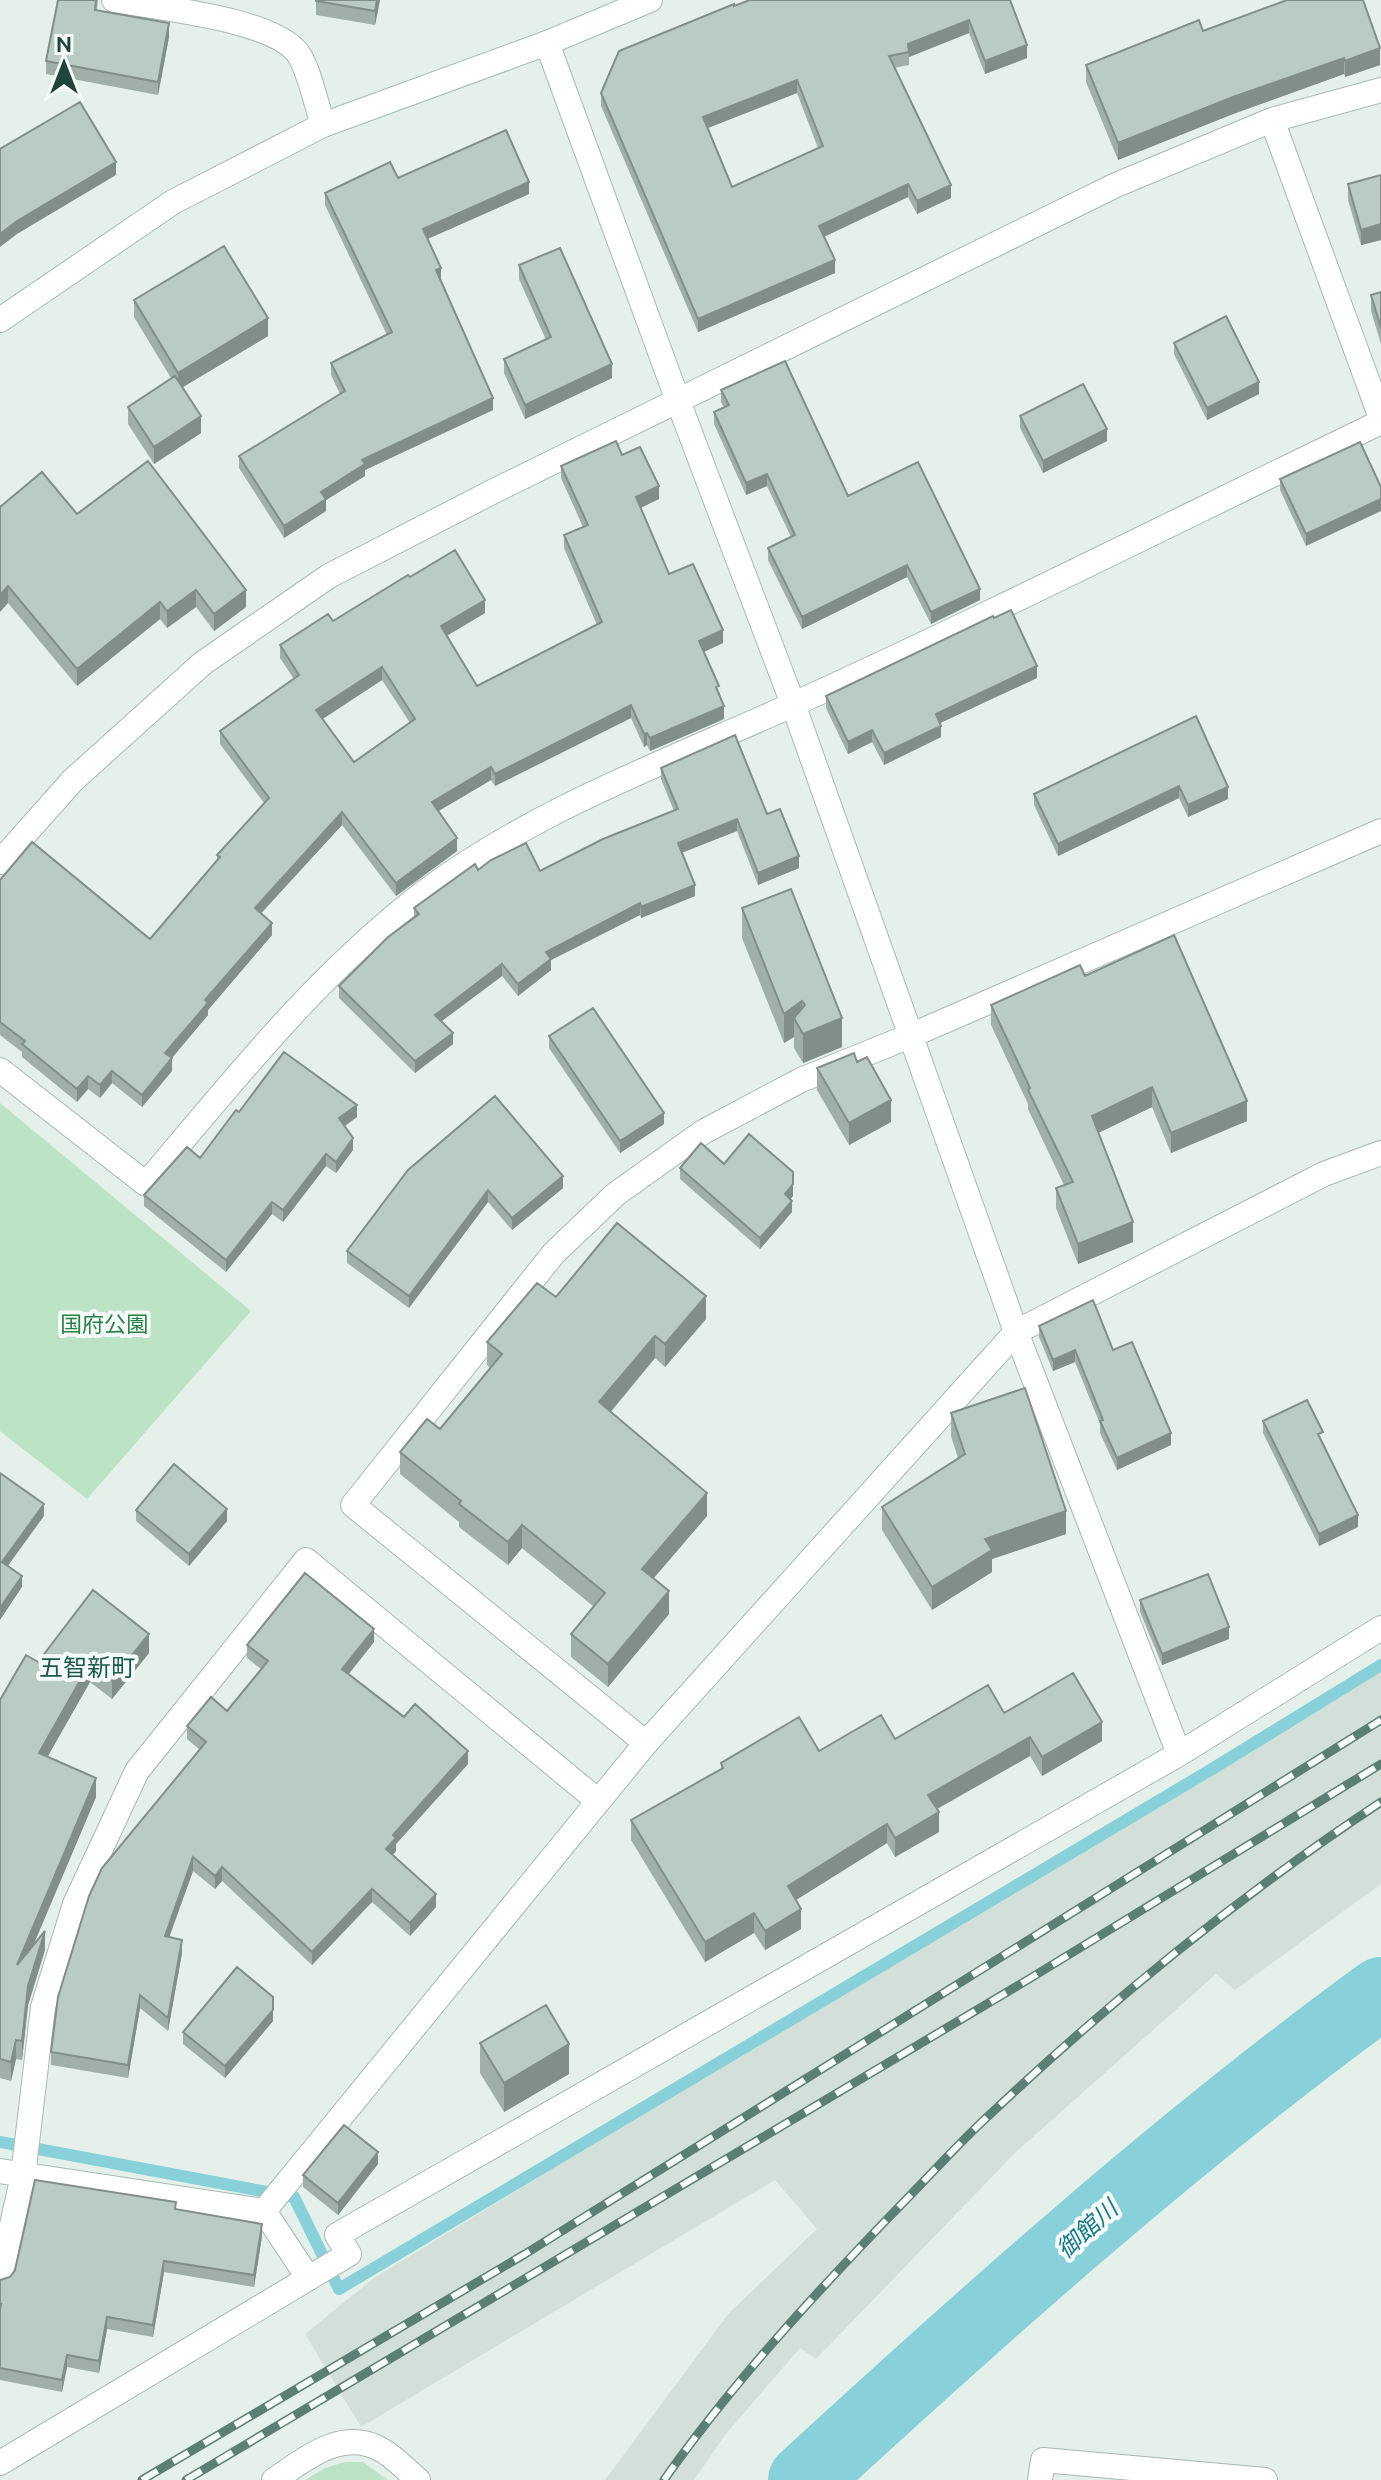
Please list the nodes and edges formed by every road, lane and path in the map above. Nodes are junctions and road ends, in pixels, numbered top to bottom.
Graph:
1 (114, 0) edge
2 (650, 0) edge
3 (547, 43) junction
4 (1381, 90) edge
5 (1272, 120) junction
6 (323, 125) junction
7 (0, 320) edge
8 (678, 401) junction
9 (1381, 420) edge
10 (793, 704) junction
11 (1381, 831) edge
12 (0, 862) edge
13 (910, 1036) junction
14 (0, 1070) edge
15 (1381, 1153) edge
16 (1016, 1332) junction
17 (1381, 1628) edge
18 (646, 1743) junction
19 (1179, 1754) junction
20 (598, 1801) junction
21 (11, 2174) edge
22 (264, 2211) junction
23 (307, 2276) junction
24 (0, 2278) edge
25 (0, 2463) edge
26 (274, 2480) edge
27 (418, 2480) edge
28 (1040, 2480) edge
29 (1265, 2480) edge

1 - 6 street
2 - 3 street
3 - 6 street
3 - 8 street
4 - 5 street
5 - 8 street
5 - 9 street
6 - 7 street
8 - 10 street
8 - 12 street
9 - 10 street
10 - 13 street
10 - 14 street
11 - 13 street
13 - 16 street
13 - 18 street
15 - 16 street
16 - 18 street
16 - 19 street
17 - 19 street
18 - 20 street
19 - 23 street
20 - 21 street
20 - 22 street
21 - 22 street
21 - 24 street
22 - 23 street
23 - 25 street
26 - 27 street
28 - 29 street

